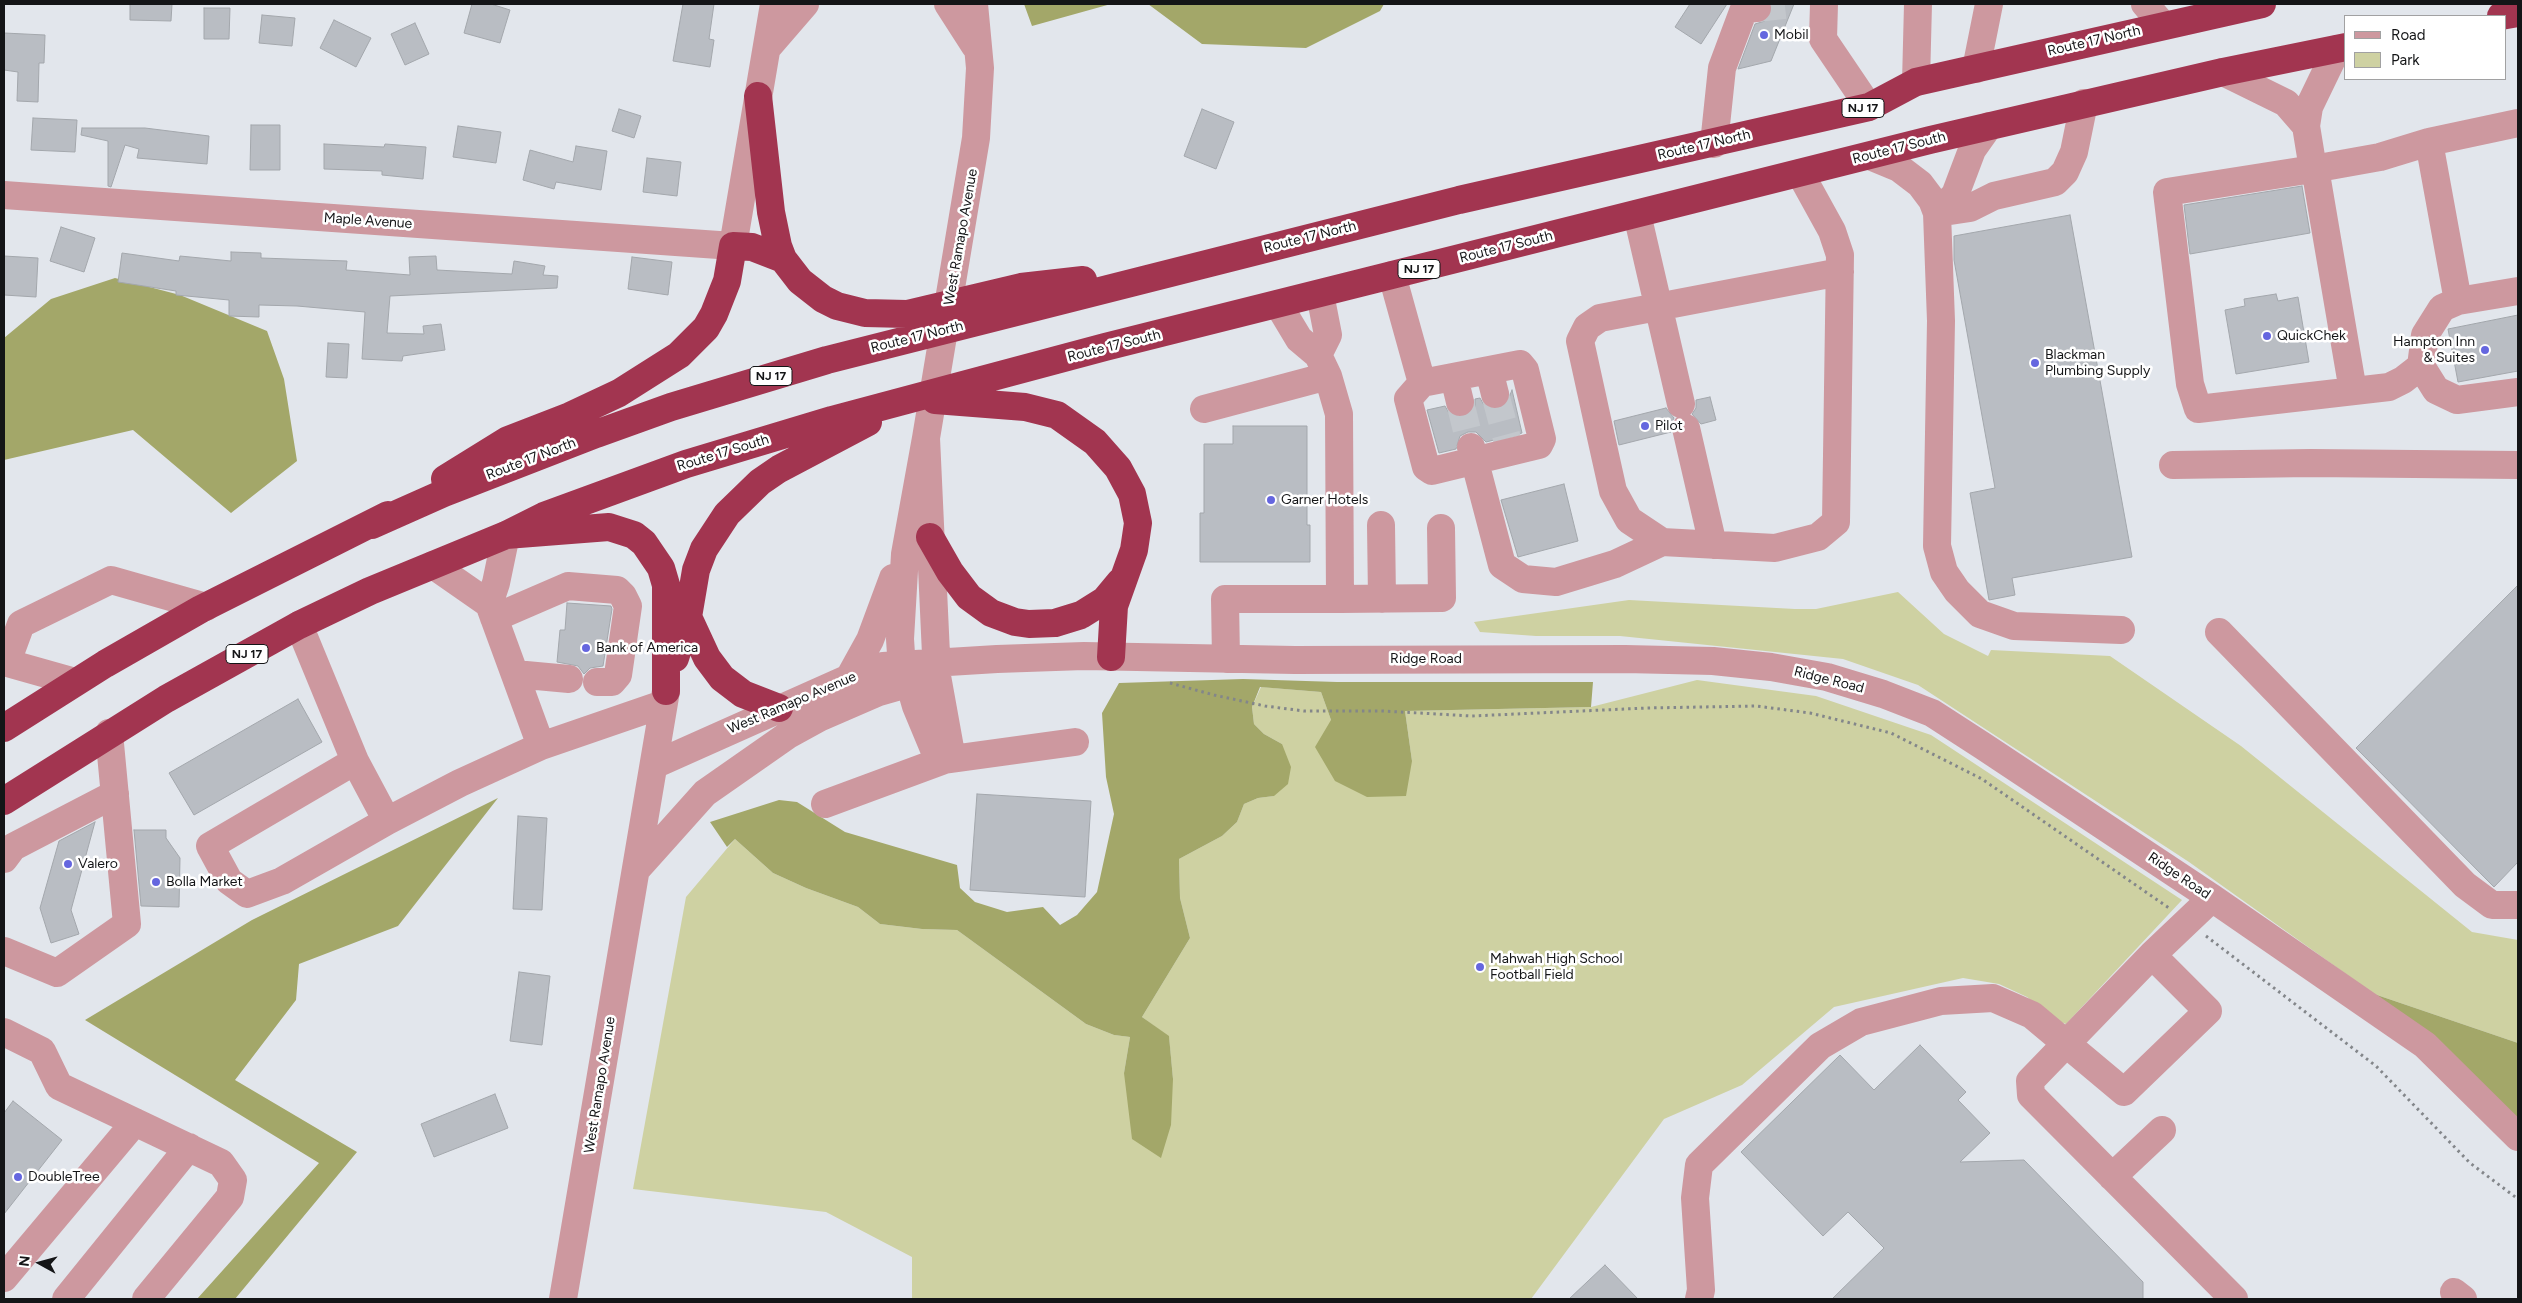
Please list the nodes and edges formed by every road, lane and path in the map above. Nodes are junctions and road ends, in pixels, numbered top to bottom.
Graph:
1 (774, 4) edge
2 (805, 4) edge
3 (948, 4) edge
4 (974, 4) edge
5 (1824, 4) edge
6 (1918, 4) edge
7 (2145, 4) edge
8 (2262, 4) edge
9 (1994, 5) edge
10 (1757, 8) dead end
11 (2163, 25) junction
12 (2341, 48) edge
13 (766, 49) junction
14 (978, 49) junction
15 (1976, 69) junction
16 (2223, 72) junction
17 (1916, 82) junction
18 (758, 96) junction
19 (2084, 103) junction
20 (1869, 107) junction
21 (2518, 123) edge
22 (1989, 126) junction
23 (2306, 126) junction
24 (2429, 142) junction
25 (1714, 144) junction
26 (1870, 156) junction
27 (2314, 168) junction
28 (1800, 173) junction
29 (4, 195) edge
30 (1937, 213) junction
31 (1637, 214) junction
32 (733, 246) junction
33 (783, 259) junction
34 (1183, 269) junction
35 (1840, 272) junction
36 (1392, 276) junction
37 (2518, 291) edge
38 (1320, 294) junction
39 (2458, 301) junction
40 (1278, 304) junction
41 (1659, 306) junction
42 (1323, 365) junction
43 (2421, 366) junction
44 (1422, 383) junction
45 (2354, 391) junction
46 (2518, 392) edge
47 (915, 398) junction
48 (1204, 409) dead end
49 (926, 438) junction
50 (1473, 454) junction
51 (2173, 465) dead end
52 (2518, 465) edge
53 (912, 514) junction
54 (372, 525) junction
55 (1381, 525) dead end
56 (1441, 528) dead end
57 (506, 535) junction
58 (930, 537) junction
59 (1662, 542) junction
60 (1713, 545) junction
61 (433, 565) junction
62 (1122, 579) junction
63 (1382, 599) junction
64 (1340, 600) junction
65 (206, 607) junction
66 (491, 611) junction
67 (688, 617) junction
68 (299, 625) junction
69 (2121, 630) dead end
70 (2219, 632) dead end
71 (1111, 656) junction
72 (1226, 658) junction
73 (6, 662) edge
74 (937, 669) junction
75 (515, 674) junction
76 (907, 674) junction
77 (849, 678) junction
78 (569, 679) dead end
79 (1163, 681) dead end
80 (75, 682) junction
81 (597, 682) dead end
82 (665, 697) junction
83 (779, 708) junction
84 (4, 728) edge
85 (109, 732) junction
86 (1075, 742) dead end
87 (541, 746) junction
88 (944, 760) junction
89 (355, 761) junction
90 (654, 765) junction
91 (115, 794) junction
92 (4, 801) edge
93 (825, 804) dead end
94 (387, 821) junction
95 (7, 849) edge
96 (636, 870) junction
97 (2212, 898) junction
98 (2518, 905) edge
99 (2188, 920) junction
100 (4, 951) edge
101 (2152, 955) junction
102 (4, 1032) edge
103 (2067, 1043) junction
104 (135, 1122) junction
105 (2162, 1130) dead end
106 (2518, 1137) edge
107 (189, 1148) junction
108 (2112, 1178) junction
109 (2518, 1199) edge
110 (4, 1278) edge
111 (66, 1299) edge
112 (146, 1299) edge
113 (563, 1299) edge
114 (1699, 1299) edge
115 (2234, 1299) edge

1 - 13 street
2 - 13 street
3 - 14 street, West Ramapo Avenue
4 - 14 street, West Ramapo Avenue
5 - 20 street
6 - 17 street
7 - 11 street
8 - 11 highway, Route 17 North / NJ 17
9 - 15 street
10 - 25 street
11 - 15 highway, Route 17 North / NJ 17
12 - 16 highway, Route 17 South / NJ 17
12 - 23 street
13 - 18 street
14 - 49 street, West Ramapo Avenue
15 - 17 highway, Route 17 North / NJ 17
16 - 19 highway, Route 17 South / NJ 17
16 - 23 street
17 - 20 highway, Route 17 North / NJ 17
18 - 32 street
18 - 33 highway
19 - 22 highway, Route 17 South / NJ 17
19 - 30 street
20 - 25 highway, Route 17 North / NJ 17
21 - 24 street
22 - 26 highway, Route 17 South / NJ 17
22 - 30 street
23 - 27 street
24 - 27 street
24 - 39 street
25 - 34 highway, Route 17 North / NJ 17
26 - 28 highway, Route 17 South / NJ 17
26 - 30 street
27 - 45 street
27 - 45 street
28 - 31 highway, Route 17 South / NJ 17
28 - 35 street
29 - 32 street, Maple Avenue
30 - 69 street
31 - 36 highway, Route 17 South / NJ 17
31 - 41 street
32 - 33 highway
32 - 54 highway
33 - 34 highway
34 - 54 highway, Route 17 North / NJ 17
35 - 41 street
35 - 60 street
36 - 38 highway, Route 17 South / NJ 17
36 - 44 street
37 - 39 street
38 - 40 highway, Route 17 South / NJ 17
38 - 42 street
39 - 43 street
40 - 42 street
40 - 47 highway, Route 17 South / NJ 17
41 - 59 street
41 - 60 street
42 - 48 street
42 - 64 street
43 - 45 street
43 - 46 street
44 - 50 street
44 - 50 street
47 - 57 highway, Route 17 South / NJ 17
47 - 62 highway
47 - 67 highway
49 - 53 street
49 - 58 street, West Ramapo Avenue
50 - 59 street
51 - 52 street
53 - 76 street
53 - 77 street
54 - 65 highway, NJ 17
55 - 63 street
56 - 63 street
57 - 61 highway, NJ 17
57 - 66 street
57 - 82 highway
58 - 62 highway
58 - 74 street, West Ramapo Avenue
59 - 60 street
61 - 66 street
61 - 68 highway, NJ 17
62 - 71 highway
63 - 64 street
64 - 72 street
65 - 73 street
65 - 80 highway, NJ 17
66 - 75 street
66 - 81 street
67 - 82 highway
67 - 83 highway
68 - 85 highway, NJ 17
68 - 89 street
70 - 98 street
71 - 72 street, Ridge Road
71 - 74 street, Ridge Road
72 - 97 street, Ridge Road
73 - 80 street
74 - 76 street, West Ramapo Avenue
74 - 88 street
75 - 78 street
75 - 87 street
76 - 77 street, West Ramapo Avenue
76 - 88 street
76 - 96 street, West Ramapo Avenue
77 - 83 street, West Ramapo Avenue
79 - 99 path
80 - 84 highway, NJ 17
82 - 87 street
82 - 90 street, West Ramapo Avenue
83 - 90 street, West Ramapo Avenue
85 - 91 street
85 - 92 highway, NJ 17
86 - 88 street
87 - 94 street
88 - 93 street
89 - 94 street
89 - 94 street
90 - 96 street, West Ramapo Avenue
91 - 95 street
91 - 100 street
96 - 113 street, West Ramapo Avenue
97 - 99 street
97 - 106 street, Ridge Road
99 - 101 street
99 - 109 path
101 - 103 street
101 - 103 street
102 - 104 street
103 - 108 street
103 - 114 street
104 - 107 street
104 - 110 street
105 - 108 street
107 - 111 street
107 - 112 street
108 - 115 street

